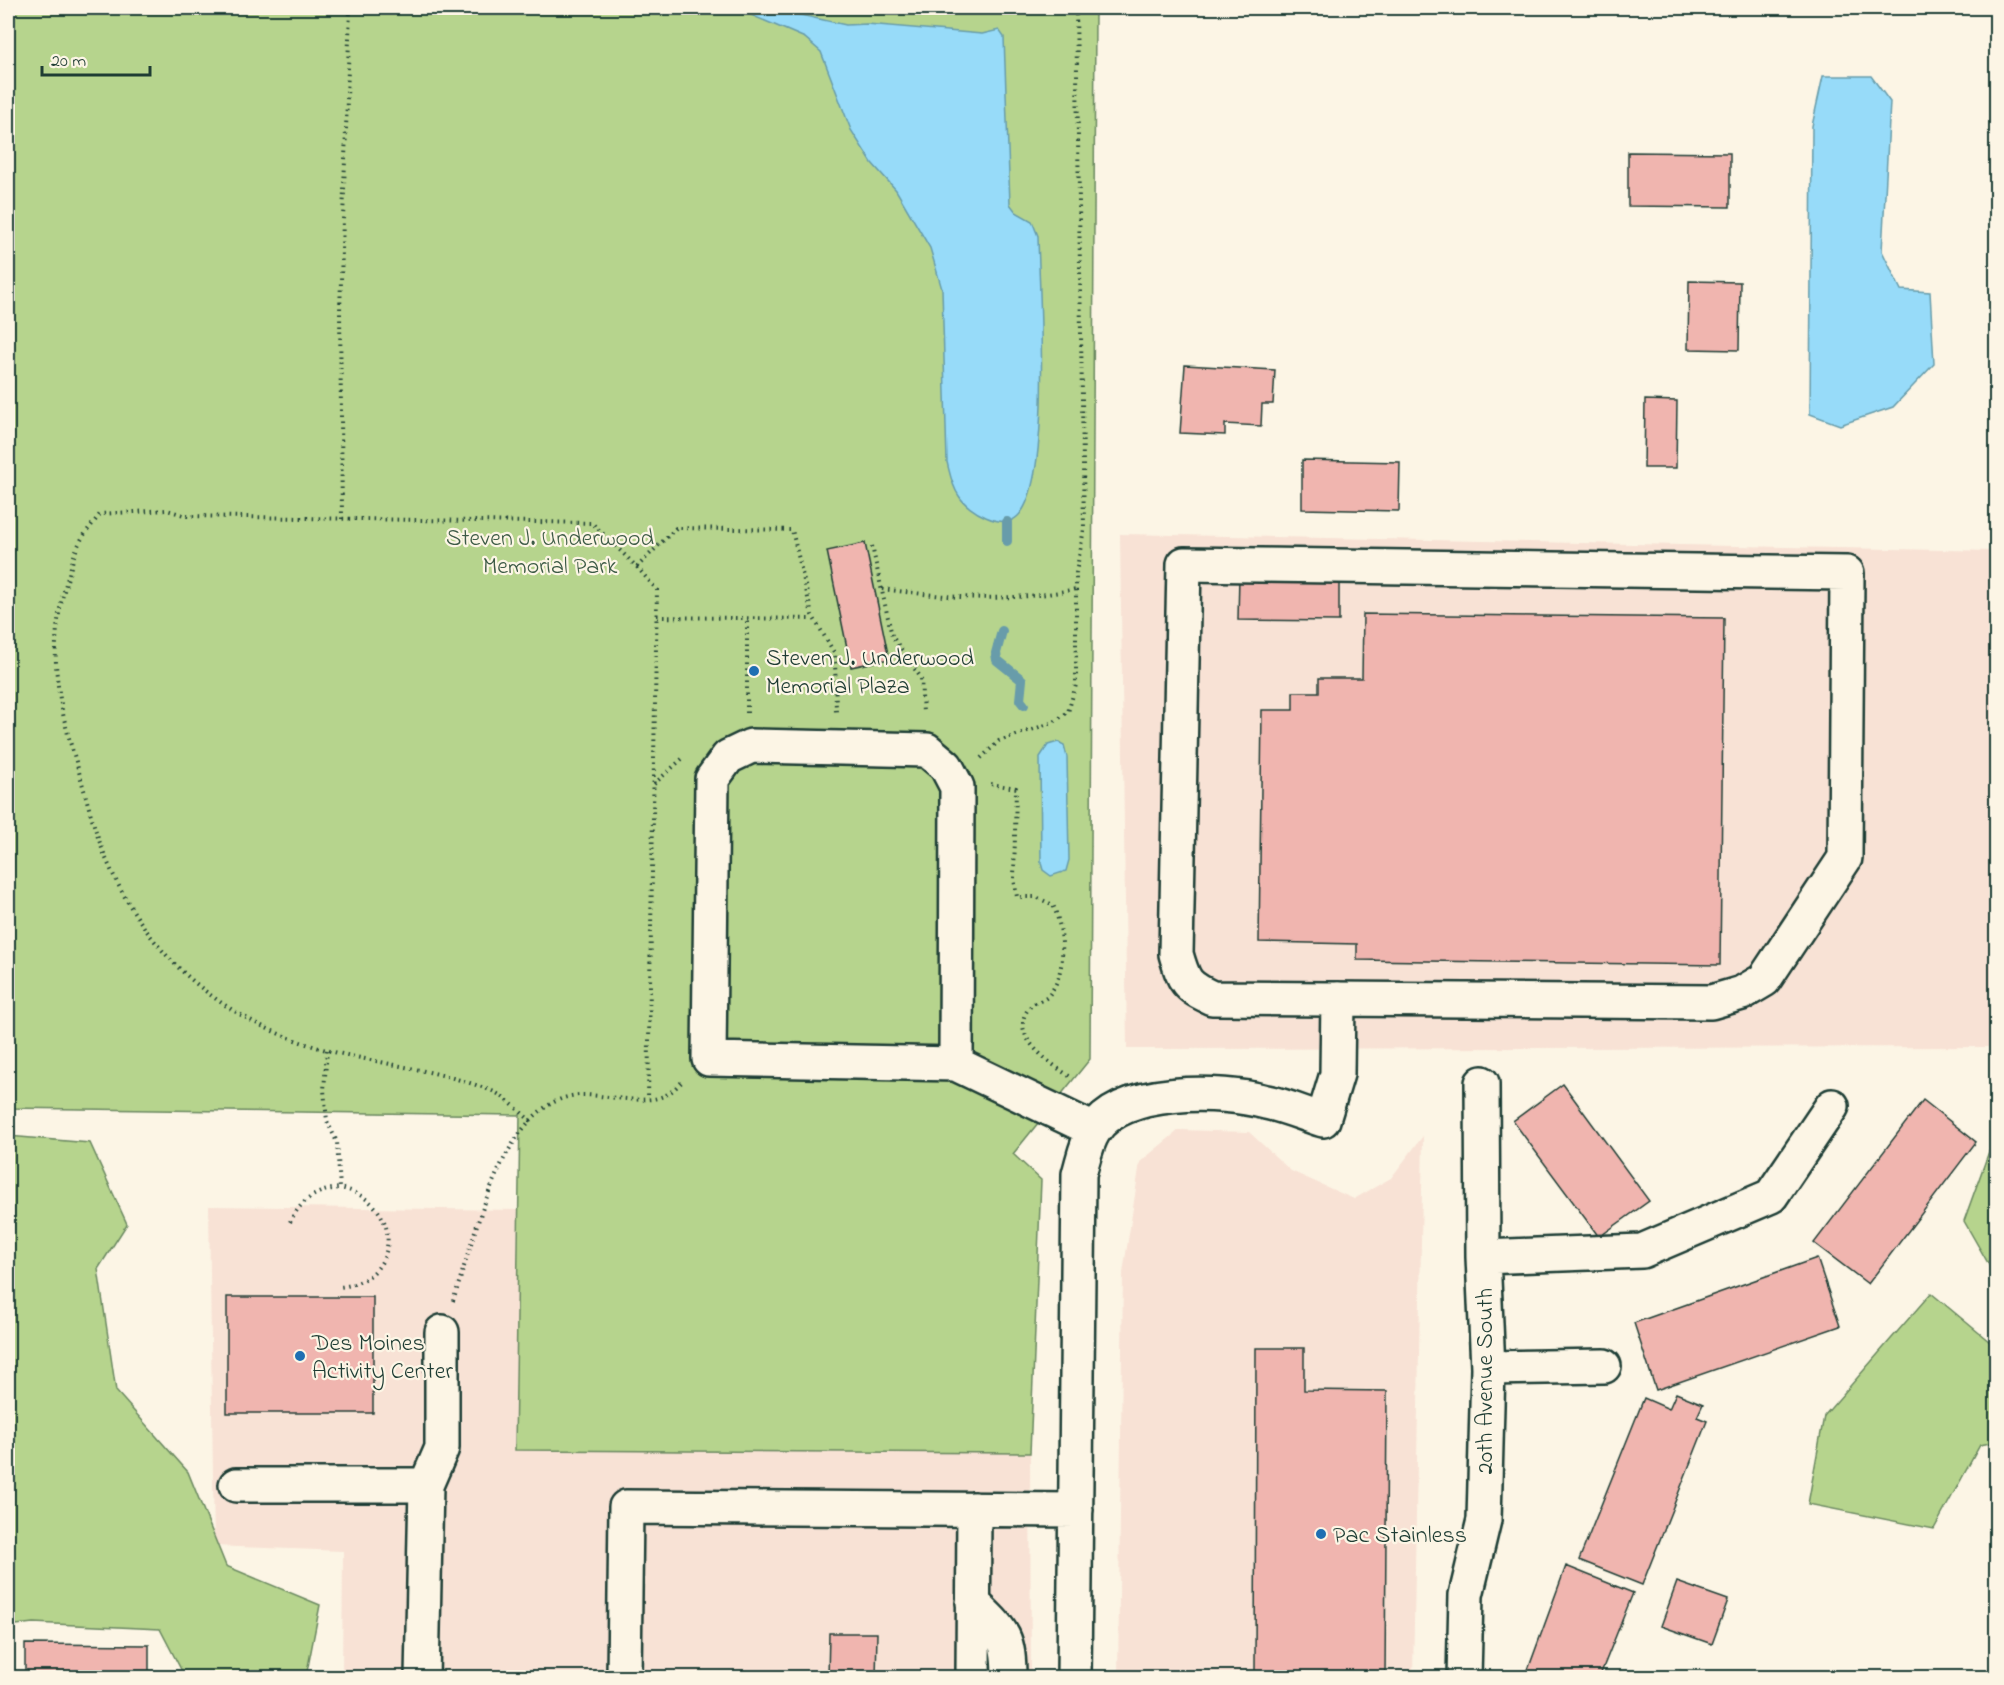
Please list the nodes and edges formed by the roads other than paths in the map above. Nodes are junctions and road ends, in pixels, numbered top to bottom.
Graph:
1 (1338, 999) junction
2 (957, 1064) junction
3 (1482, 1083) dead end
4 (1832, 1106) dead end
5 (1094, 1130) junction
6 (1483, 1257) junction
7 (442, 1332) road end
8 (1604, 1366) dead end
9 (1488, 1368) junction
10 (236, 1485) dead end
11 (426, 1485) junction
12 (974, 1509) junction
13 (1076, 1510) junction
14 (973, 1603) junction
15 (422, 1677) edge
16 (624, 1677) edge
17 (973, 1677) edge
18 (1009, 1677) edge
19 (1074, 1677) edge
20 (1464, 1677) edge

1 - 1 street
1 - 5 street
2 - 2 street
2 - 5 street
3 - 6 street, 20th Avenue South
4 - 6 street
5 - 13 street
6 - 9 street, 20th Avenue South
7 - 11 street
8 - 9 street
9 - 20 street, 20th Avenue South
10 - 11 street
11 - 15 street
12 - 13 street
12 - 14 street
12 - 16 street
13 - 19 street
14 - 17 street
14 - 18 street

